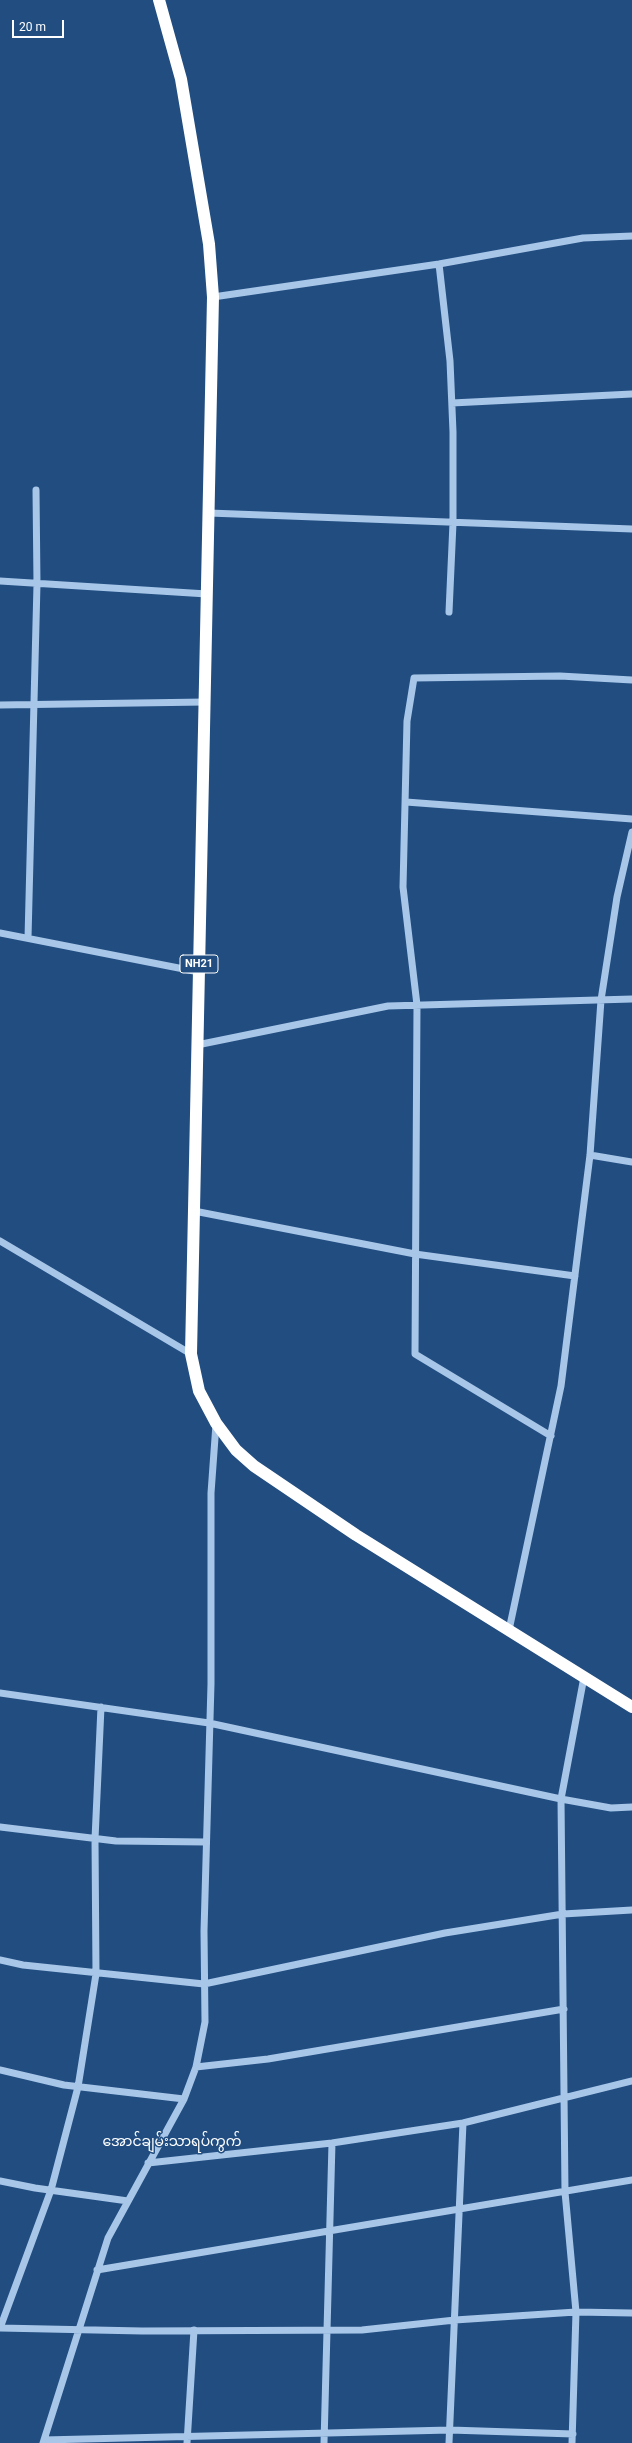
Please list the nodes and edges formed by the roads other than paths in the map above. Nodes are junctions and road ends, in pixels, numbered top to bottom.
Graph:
1 (159, 0) edge
2 (632, 236) edge
3 (439, 264) junction
4 (213, 297) junction
5 (632, 394) edge
6 (452, 403) junction
7 (36, 490) dead end
8 (209, 513) junction
9 (453, 523) junction
10 (632, 529) edge
11 (0, 581) edge
12 (38, 584) junction
13 (207, 594) junction
14 (449, 612) dead end
15 (632, 680) edge
16 (205, 702) junction
17 (34, 705) junction
18 (0, 706) edge
19 (406, 802) junction
20 (632, 819) edge
21 (632, 832) edge
22 (0, 933) edge
23 (28, 938) junction
24 (199, 972) junction
25 (632, 999) edge
26 (601, 1000) junction
27 (417, 1005) junction
28 (197, 1045) junction
29 (590, 1155) junction
30 (632, 1162) edge
31 (194, 1211) junction
32 (0, 1241) edge
33 (415, 1254) junction
34 (575, 1276) junction
35 (190, 1354) junction
36 (216, 1424) junction
37 (551, 1436) junction
38 (509, 1630) junction
39 (584, 1677) junction
40 (0, 1693) edge
41 (101, 1707) junction
42 (632, 1707) edge
43 (209, 1722) junction
44 (561, 1800) junction
45 (632, 1807) edge
46 (0, 1827) edge
47 (95, 1839) junction
48 (206, 1842) junction
49 (632, 1910) edge
50 (563, 1914) junction
51 (0, 1960) edge
52 (96, 1974) junction
53 (204, 1984) junction
54 (564, 2009) junction
55 (196, 2067) junction
56 (0, 2070) edge
57 (632, 2082) edge
58 (78, 2087) junction
59 (564, 2098) junction
60 (184, 2099) junction
61 (463, 2123) junction
62 (332, 2143) junction
63 (148, 2163) junction
64 (0, 2180) edge
65 (632, 2180) edge
66 (51, 2190) junction
67 (565, 2192) junction
68 (128, 2201) junction
69 (459, 2211) junction
70 (331, 2232) junction
71 (97, 2270) junction
72 (576, 2312) junction
73 (632, 2313) edge
74 (455, 2320) junction
75 (0, 2328) edge
76 (79, 2330) junction
77 (194, 2330) junction
78 (328, 2330) junction
79 (450, 2430) junction
80 (324, 2433) junction
81 (573, 2434) junction
82 (187, 2439) edge
83 (44, 2442) edge
84 (324, 2443) edge
85 (449, 2443) edge
86 (572, 2443) edge

1 - 4 highway, NH21
2 - 3 street
3 - 4 street
3 - 6 street
4 - 8 highway, NH21
5 - 6 street
6 - 9 street
7 - 12 street
8 - 9 street
8 - 13 highway, NH21
9 - 10 street
9 - 14 street
11 - 12 street
12 - 13 street
12 - 17 street
13 - 16 highway, NH21
15 - 19 street
16 - 17 street
16 - 24 highway, NH21
17 - 18 street
17 - 23 street
19 - 20 street
19 - 27 street
21 - 26 street
22 - 23 street
23 - 24 street
24 - 28 highway, NH21
25 - 26 street
26 - 27 street
26 - 29 street
27 - 28 street
27 - 33 street
28 - 31 highway, NH21
29 - 30 street
29 - 34 street
31 - 33 street
31 - 35 highway, NH21
32 - 35 street
33 - 34 street
33 - 37 street
34 - 37 street
35 - 36 highway, NH21
36 - 38 highway, NH21
36 - 43 street
37 - 38 street
38 - 39 highway, NH21
39 - 42 highway, NH21
39 - 44 street
40 - 41 street
41 - 43 street
41 - 47 street
43 - 44 street
43 - 48 street
44 - 45 street
44 - 50 street
46 - 47 street
47 - 48 street
47 - 52 street
48 - 53 street
49 - 50 street
50 - 53 street
50 - 54 street
51 - 52 street
52 - 53 street
52 - 58 street
53 - 55 street
54 - 55 street
54 - 59 street
55 - 60 street
56 - 58 street
57 - 59 street
58 - 60 street
58 - 66 street
59 - 61 street
59 - 67 street
60 - 63 street
61 - 62 street
61 - 69 street
62 - 63 street
62 - 70 street
63 - 68 street
64 - 66 street
65 - 67 street
66 - 68 street
66 - 75 street
67 - 69 street
67 - 72 street
68 - 71 street
69 - 70 street
69 - 74 street
70 - 71 street
70 - 78 street
71 - 76 street
72 - 73 street
72 - 74 street
72 - 81 street
74 - 78 street
74 - 79 street
75 - 76 street
76 - 77 street
76 - 83 street
77 - 78 street
77 - 82 street
78 - 80 street
79 - 80 street
79 - 81 street
79 - 85 street
80 - 82 street
80 - 84 street
81 - 86 street
82 - 83 street

